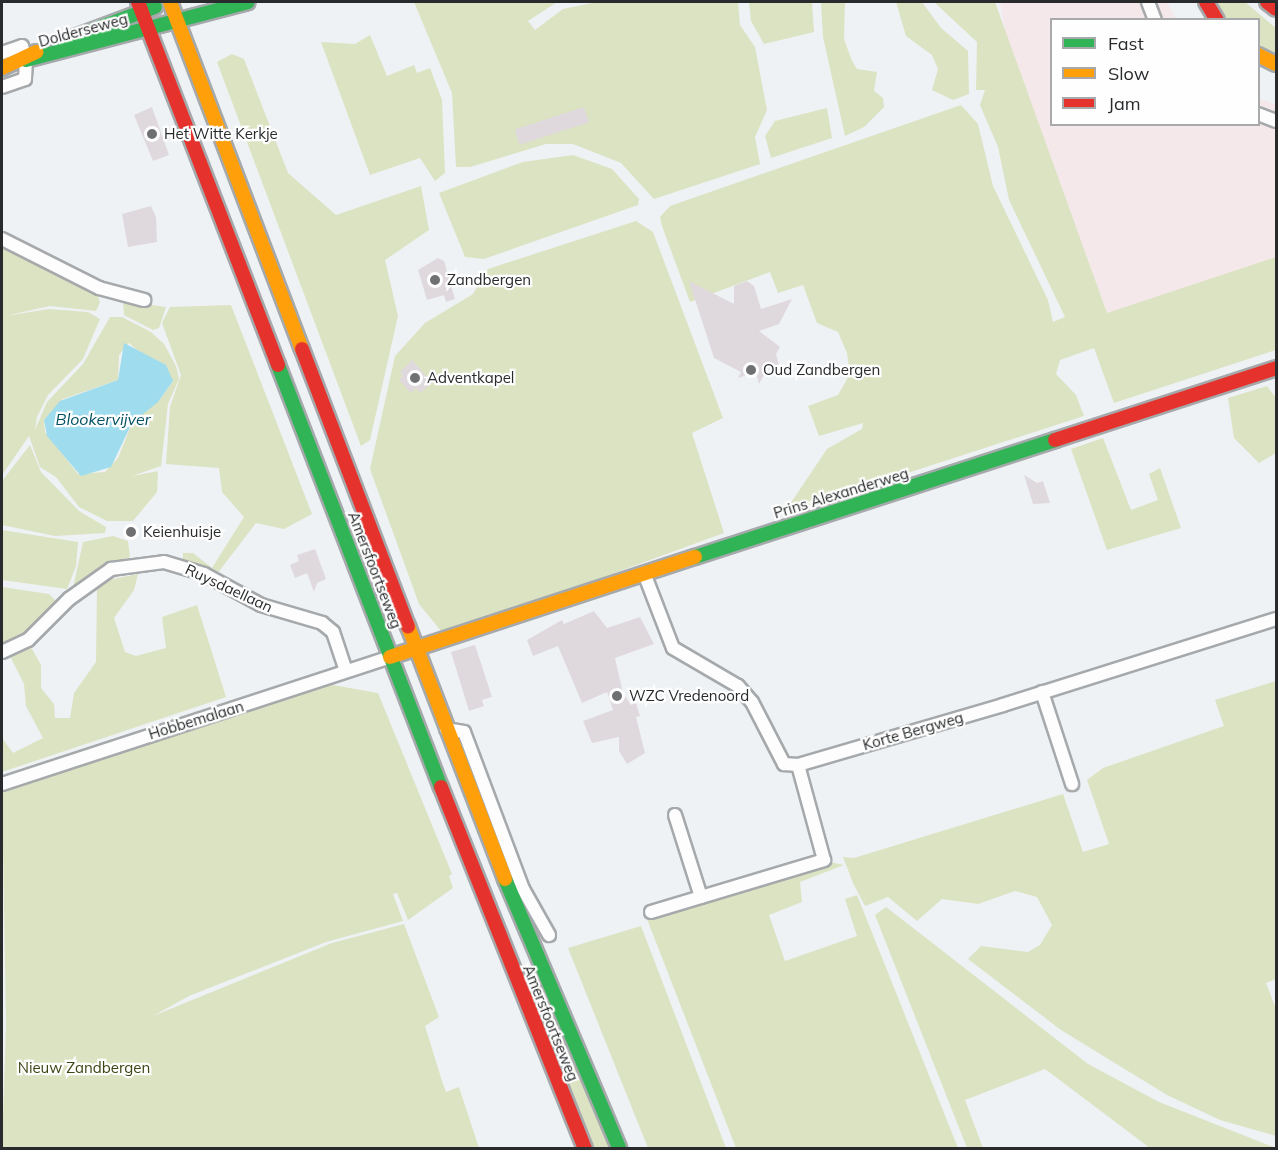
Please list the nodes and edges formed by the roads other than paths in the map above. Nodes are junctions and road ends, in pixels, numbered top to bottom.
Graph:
1 (171, 2) edge
2 (248, 2) edge
3 (1148, 2) edge
4 (1206, 2) edge
5 (1266, 2) edge
6 (140, 7) edge
7 (1276, 9) edge
8 (1154, 18) edge
9 (1216, 18) edge
10 (177, 21) junction
11 (148, 29) junction
12 (2, 53) edge
13 (1260, 56) edge
14 (26, 60) junction
15 (1276, 64) edge
16 (2, 68) edge
17 (2, 87) edge
18 (1260, 115) edge
19 (1276, 121) edge
20 (2, 238) edge
21 (144, 300) dead end
22 (1276, 368) edge
23 (644, 573) junction
24 (1276, 619) edge
25 (416, 649) junction
26 (2, 652) edge
27 (390, 657) junction
28 (346, 671) junction
29 (1042, 692) junction
30 (446, 729) junction
31 (798, 765) junction
32 (2, 784) edge
33 (1072, 784) dead end
34 (675, 815) dead end
35 (701, 897) junction
36 (651, 912) dead end
37 (549, 934) dead end
38 (585, 1149) edge
39 (619, 1149) edge

1 - 6 main road, Dolderseweg
1 - 10 main road, Amersfoortseweg
2 - 10 main road, Dolderseweg
3 - 8 street
4 - 9 main road
5 - 7 main road
6 - 11 main road, Amersfoortseweg
6 - 14 main road, Dolderseweg
10 - 11 main road, Dolderseweg
10 - 25 main road, Amersfoortseweg
11 - 14 main road, Dolderseweg
11 - 27 main road, Amersfoortseweg
12 - 14 street, Dolderseweg
13 - 15 main road
14 - 16 main road, Dolderseweg
14 - 17 street, Dolderseweg
18 - 19 street
20 - 21 street
22 - 23 main road, Prins Alexanderweg
23 - 25 main road, Prins Alexanderweg
23 - 31 street
24 - 29 street, Korte Bergweg
25 - 27 main road, Prins Alexanderweg
25 - 30 main road, Amersfoortseweg
26 - 28 street, Ruysdaellaan
27 - 28 street, Hobbemalaan
27 - 38 main road, Amersfoortseweg
28 - 32 street, Hobbemalaan
29 - 31 street, Korte Bergweg
29 - 33 street
30 - 37 street
30 - 39 main road, Amersfoortseweg
31 - 35 street
34 - 35 street
35 - 36 street

